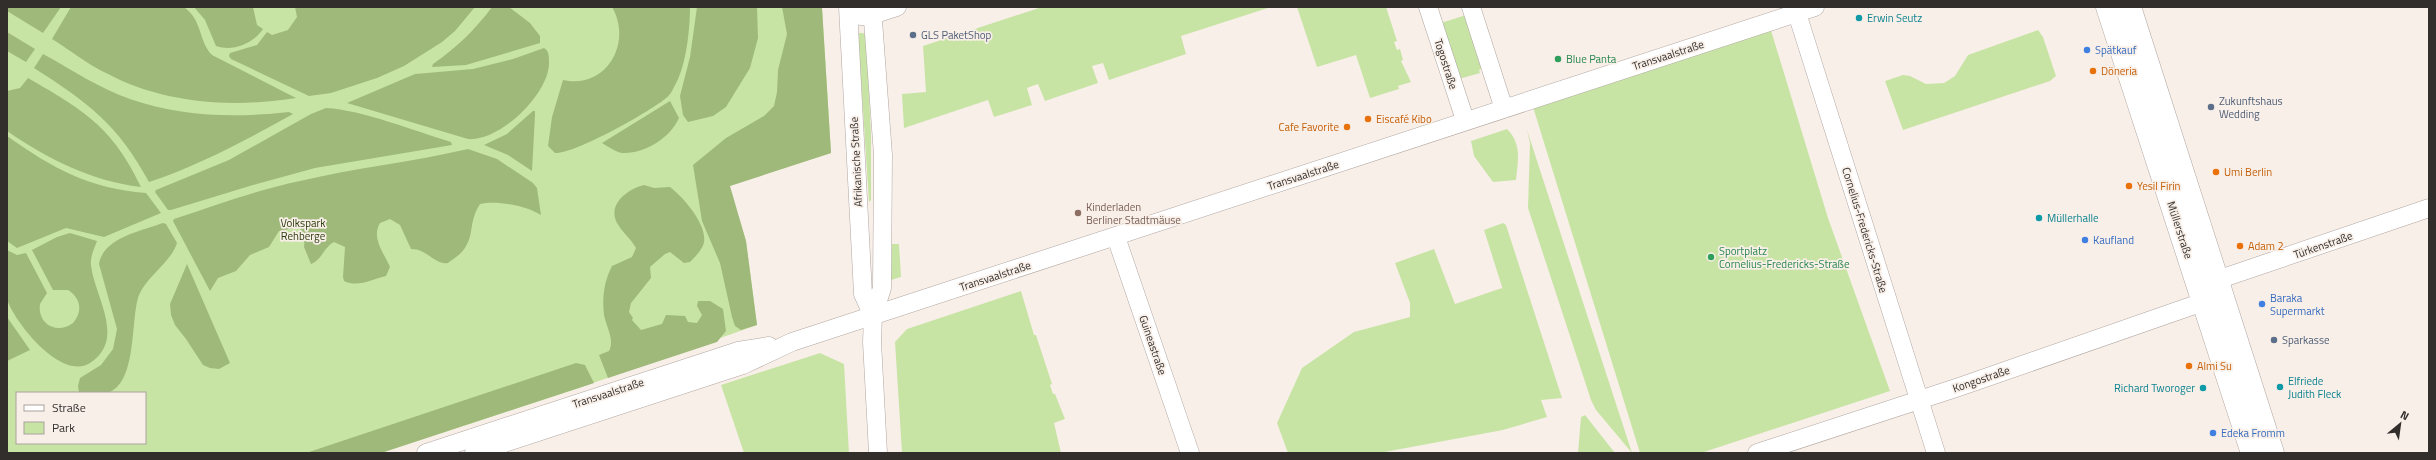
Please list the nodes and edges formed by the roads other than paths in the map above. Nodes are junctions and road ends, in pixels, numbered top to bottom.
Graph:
1 (897, 7) edge
2 (1428, 7) edge
3 (1471, 7) edge
4 (1815, 7) edge
5 (2107, 7) edge
6 (2130, 7) edge
7 (1796, 10) edge
8 (872, 11) edge
9 (848, 12) edge
10 (1504, 109) junction
11 (1465, 120) junction
12 (2429, 208) edge
13 (1116, 237) junction
14 (2217, 280) junction
15 (2203, 302) junction
16 (873, 316) junction
17 (1918, 400) junction
18 (610, 401) junction
19 (426, 453) edge
20 (474, 453) edge
21 (878, 453) edge
22 (1190, 453) edge
23 (1757, 453) edge
24 (1936, 453) edge
25 (2252, 453) edge
26 (2273, 453) edge

1 - 8 street
2 - 11 street, Togostraße
3 - 10 street
4 - 7 street, Transvaalstraße
5 - 15 main road, Müllerstraße
6 - 14 main road, Müllerstraße
7 - 10 street, Transvaalstraße
7 - 17 street, Cornelius-Fredericks-Straße
8 - 9 street
8 - 16 street, Afrikanische Straße
9 - 16 street, Afrikanische Straße
10 - 11 street, Transvaalstraße
11 - 13 street, Transvaalstraße
12 - 14 street, Türkenstraße
13 - 16 street, Transvaalstraße
13 - 22 street, Guineastraße
14 - 26 main road, Müllerstraße
15 - 17 street, Kongostraße
15 - 25 main road, Müllerstraße
16 - 18 street, Transvaalstraße
16 - 21 street, Afrikanische Straße
17 - 23 street, Kongostraße
17 - 24 street, Cornelius-Fredericks-Straße
18 - 19 street, Transvaalstraße
18 - 20 street, Transvaalstraße

